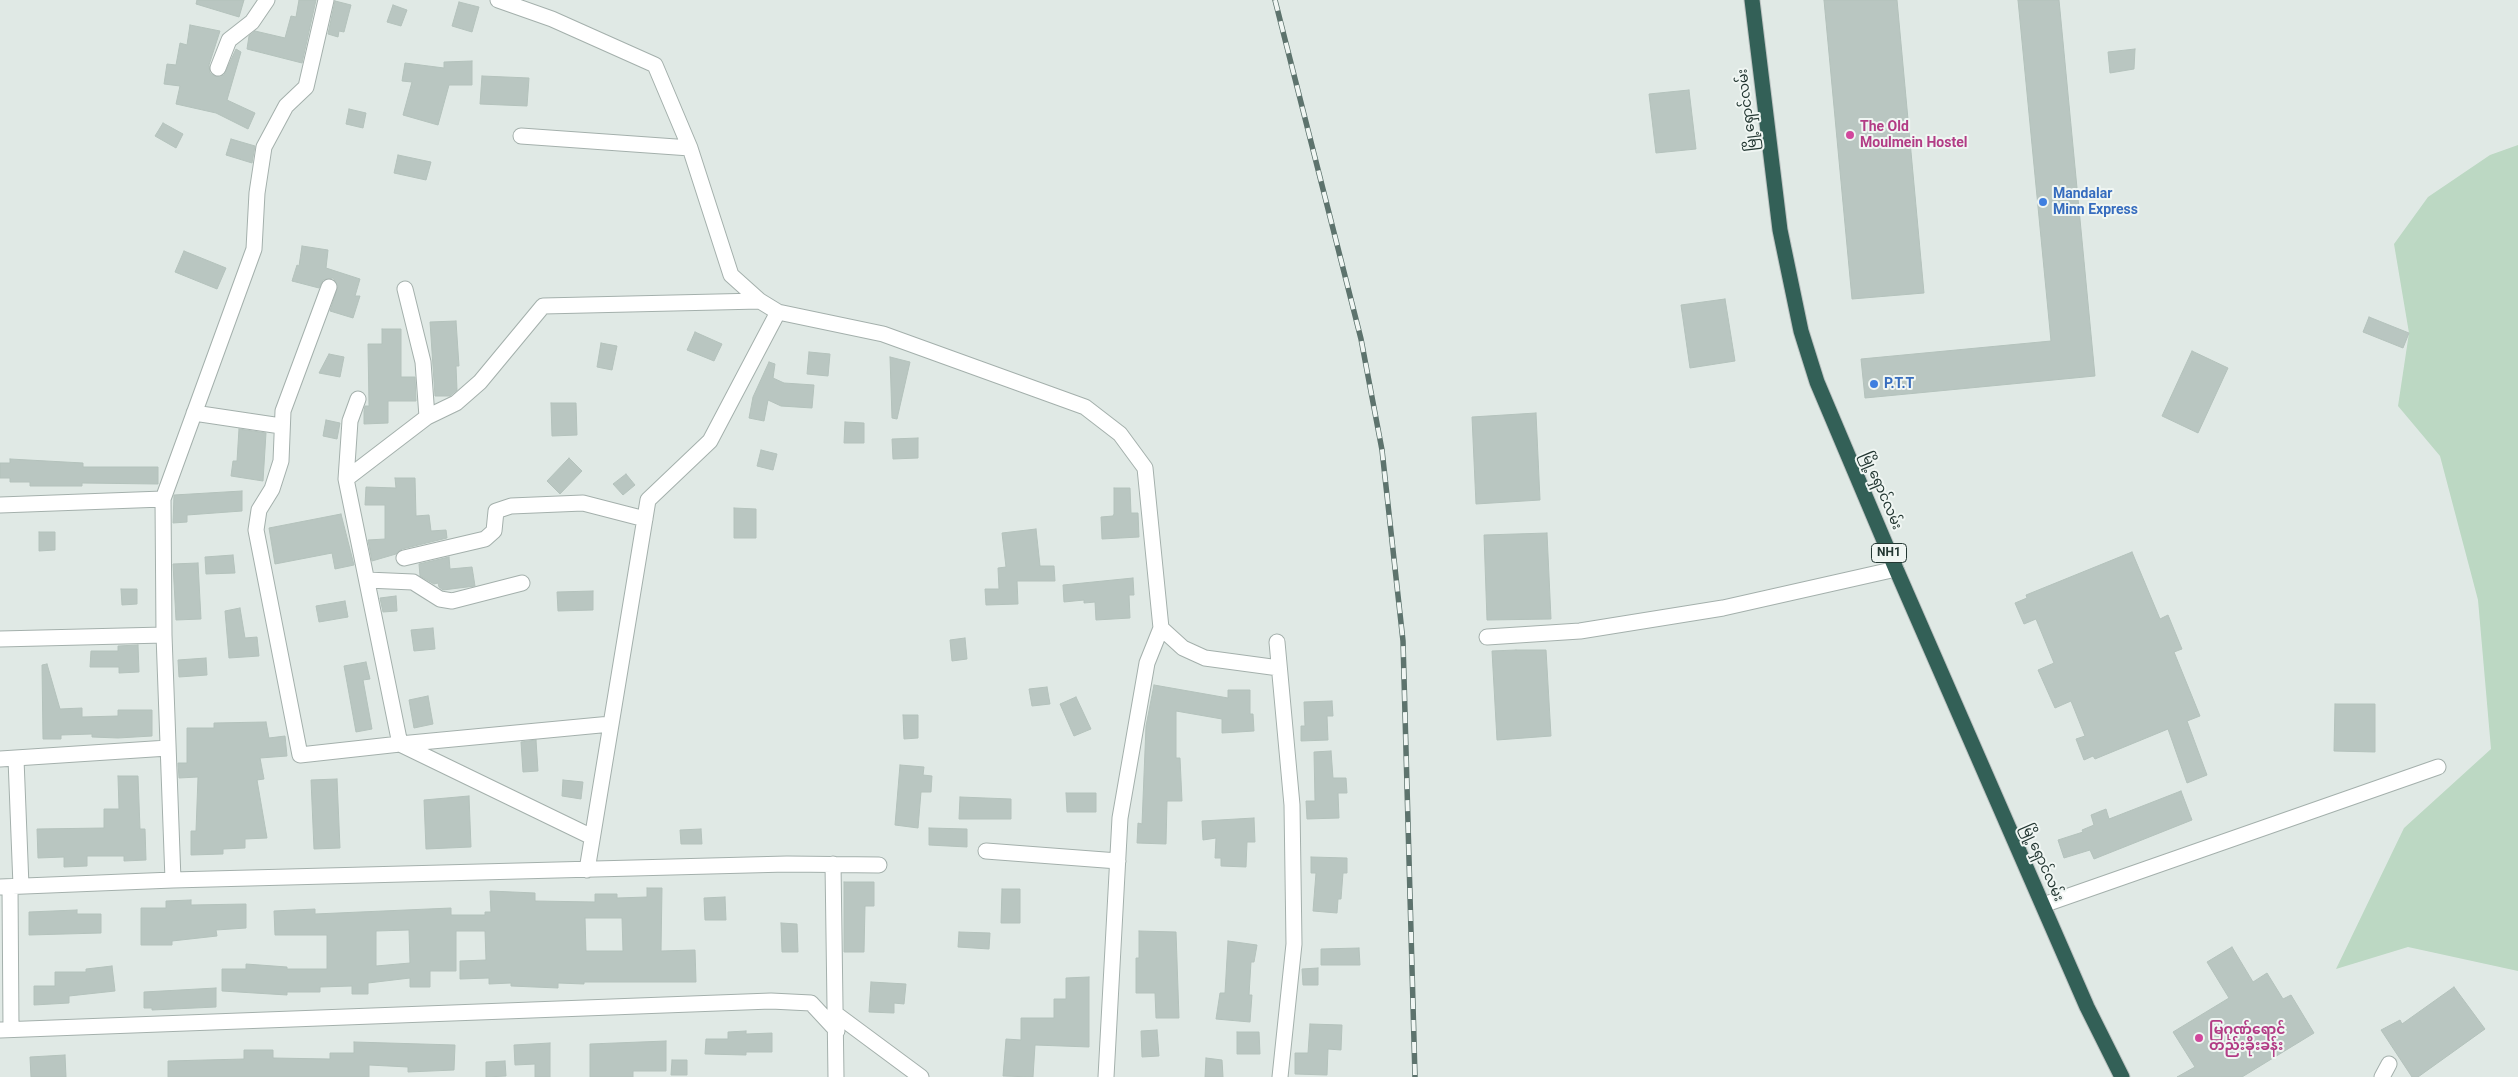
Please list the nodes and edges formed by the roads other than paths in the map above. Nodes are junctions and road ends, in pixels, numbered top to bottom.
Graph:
1 (266, 0) edge
2 (326, 0) edge
3 (498, 0) edge
4 (1752, 0) edge
5 (218, 68) dead end
6 (521, 136) dead end
7 (690, 148) junction
8 (329, 287) dead end
9 (405, 289) dead end
10 (760, 301) junction
11 (778, 312) junction
12 (358, 400) dead end
13 (194, 413) junction
14 (427, 416) junction
15 (281, 426) junction
16 (346, 479) junction
17 (163, 500) junction
18 (0, 505) edge
19 (645, 519) junction
20 (404, 558) dead end
21 (1896, 569) junction
22 (367, 580) junction
23 (522, 583) dead end
24 (1161, 628) junction
25 (164, 635) junction
26 (1487, 637) dead end
27 (0, 639) edge
28 (1277, 642) dead end
29 (1279, 668) junction
30 (611, 724) junction
31 (400, 744) junction
32 (168, 748) junction
33 (16, 758) junction
34 (0, 759) edge
35 (2438, 767) dead end
36 (592, 837) junction
37 (986, 851) dead end
38 (1118, 861) junction
39 (832, 864) junction
40 (879, 865) dead end
41 (587, 870) junction
42 (173, 880) junction
43 (10, 887) edge
44 (2043, 905) junction
45 (836, 1014) junction
46 (6, 1029) edge
47 (837, 1032) junction
48 (836, 1077) edge
49 (921, 1077) edge
50 (1106, 1077) edge
51 (1280, 1077) edge
52 (2122, 1077) edge

1 - 5 street
2 - 13 street
3 - 7 street
4 - 21 highway, မြို့ရှောင်လမ်း / NH1
6 - 7 street
7 - 10 street
8 - 15 street
9 - 14 street
10 - 11 street
10 - 14 street
11 - 19 street
11 - 24 street
12 - 16 street
13 - 15 street
13 - 17 street
14 - 16 street
15 - 31 street
16 - 22 street
17 - 18 street
17 - 25 street
19 - 20 street
19 - 30 street
21 - 26 street
21 - 44 highway, မြို့ရှောင်လမ်း / NH1
22 - 23 street
22 - 31 street
24 - 29 street
24 - 38 street
25 - 27 street
25 - 32 street
28 - 29 street
29 - 51 street
30 - 31 street
30 - 36 street
31 - 36 street
32 - 33 street
32 - 42 street
33 - 34 street
33 - 43 street
35 - 44 street
36 - 41 street
37 - 38 street
38 - 50 street
39 - 40 street
39 - 41 street
39 - 45 street
41 - 42 street
42 - 43 street
43 - 46 street
44 - 52 highway, မြို့ရှောင်လမ်း / NH1
45 - 47 street
45 - 49 street
46 - 47 street
47 - 48 street

